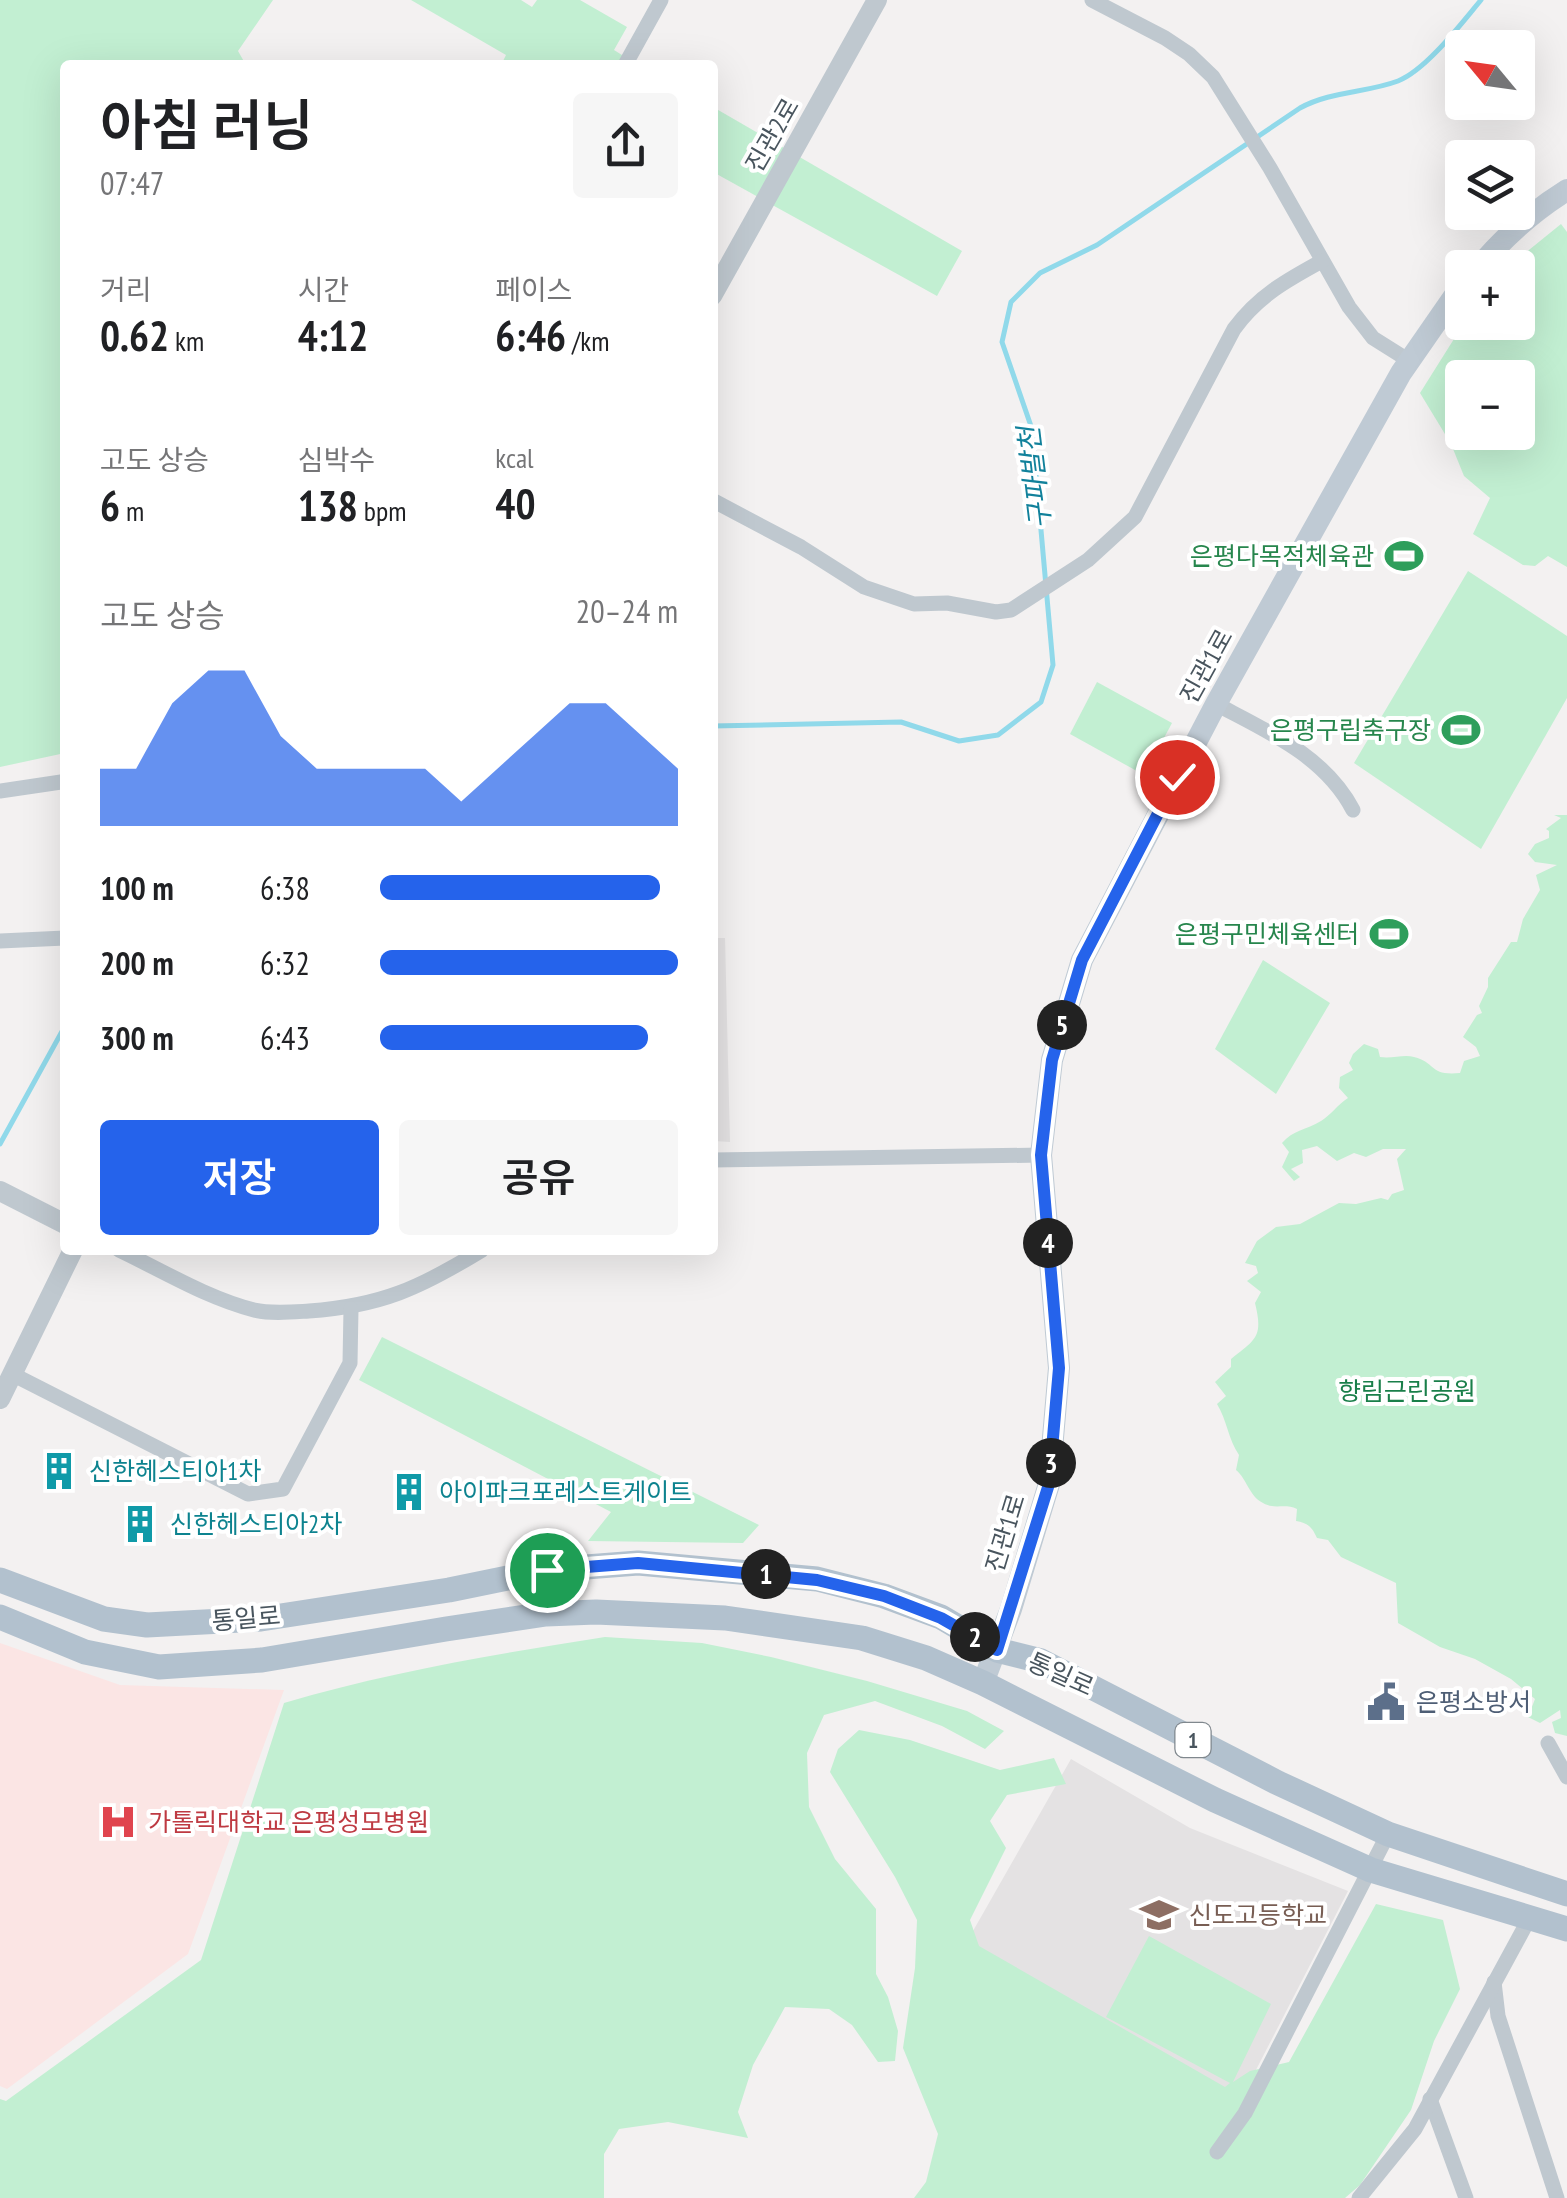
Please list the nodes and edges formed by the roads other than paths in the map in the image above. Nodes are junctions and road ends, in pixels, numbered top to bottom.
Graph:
1 (661, 0) edge
2 (878, 0) edge
3 (1098, 2) edge
4 (628, 60) edge
5 (1567, 190) edge
6 (1493, 250) edge
7 (1322, 261) junction
8 (718, 285) edge
9 (1445, 309) edge
10 (1408, 360) junction
11 (718, 503) edge
12 (1216, 704) junction
13 (60, 782) edge
14 (0, 791) edge
15 (1353, 810) dead end
16 (60, 938) edge
17 (0, 939) edge
18 (1041, 1155) junction
19 (718, 1160) edge
20 (0, 1190) edge
21 (60, 1221) edge
22 (70, 1255) edge
23 (129, 1255) edge
24 (473, 1255) edge
25 (350, 1308) junction
26 (12, 1374) junction
27 (0, 1399) edge
28 (0, 1580) edge
29 (0, 1617) edge
30 (997, 1650) junction
31 (984, 1683) junction
32 (1548, 1743) dead end
33 (1567, 1777) edge
34 (1388, 1834) junction
35 (1371, 1870) junction
36 (1567, 1894) edge
37 (1529, 1919) junction
38 (1567, 1929) edge
39 (1494, 1982) junction
40 (1430, 2100) junction
41 (1218, 2152) dead end
42 (1359, 2198) edge
43 (1466, 2198) edge
44 (1557, 2198) edge

1 - 4 street
2 - 8 street, 진관2로
3 - 7 street
5 - 6 main road
7 - 10 street
7 - 11 street
9 - 10 main road, 진관1로
10 - 12 main road, 진관1로
12 - 15 street
12 - 18 main road, 진관1로
13 - 14 street
16 - 17 street
18 - 19 street
18 - 30 main road, 진관1로
20 - 21 street
22 - 26 street
23 - 25 street
24 - 25 street
25 - 26 street
26 - 27 street
28 - 30 main road, 통일로 / 1
29 - 31 main road, 통일로 / 1
30 - 31 main road, 진관1로
30 - 34 main road, 통일로 / 1
31 - 35 main road, 통일로 / 1
32 - 33 street
34 - 35 street
34 - 36 main road, 통일로 / 1
35 - 37 main road, 통일로 / 1
35 - 41 street
37 - 38 main road, 통일로 / 1
37 - 39 street
39 - 40 street
39 - 44 street
40 - 42 street
40 - 43 street

